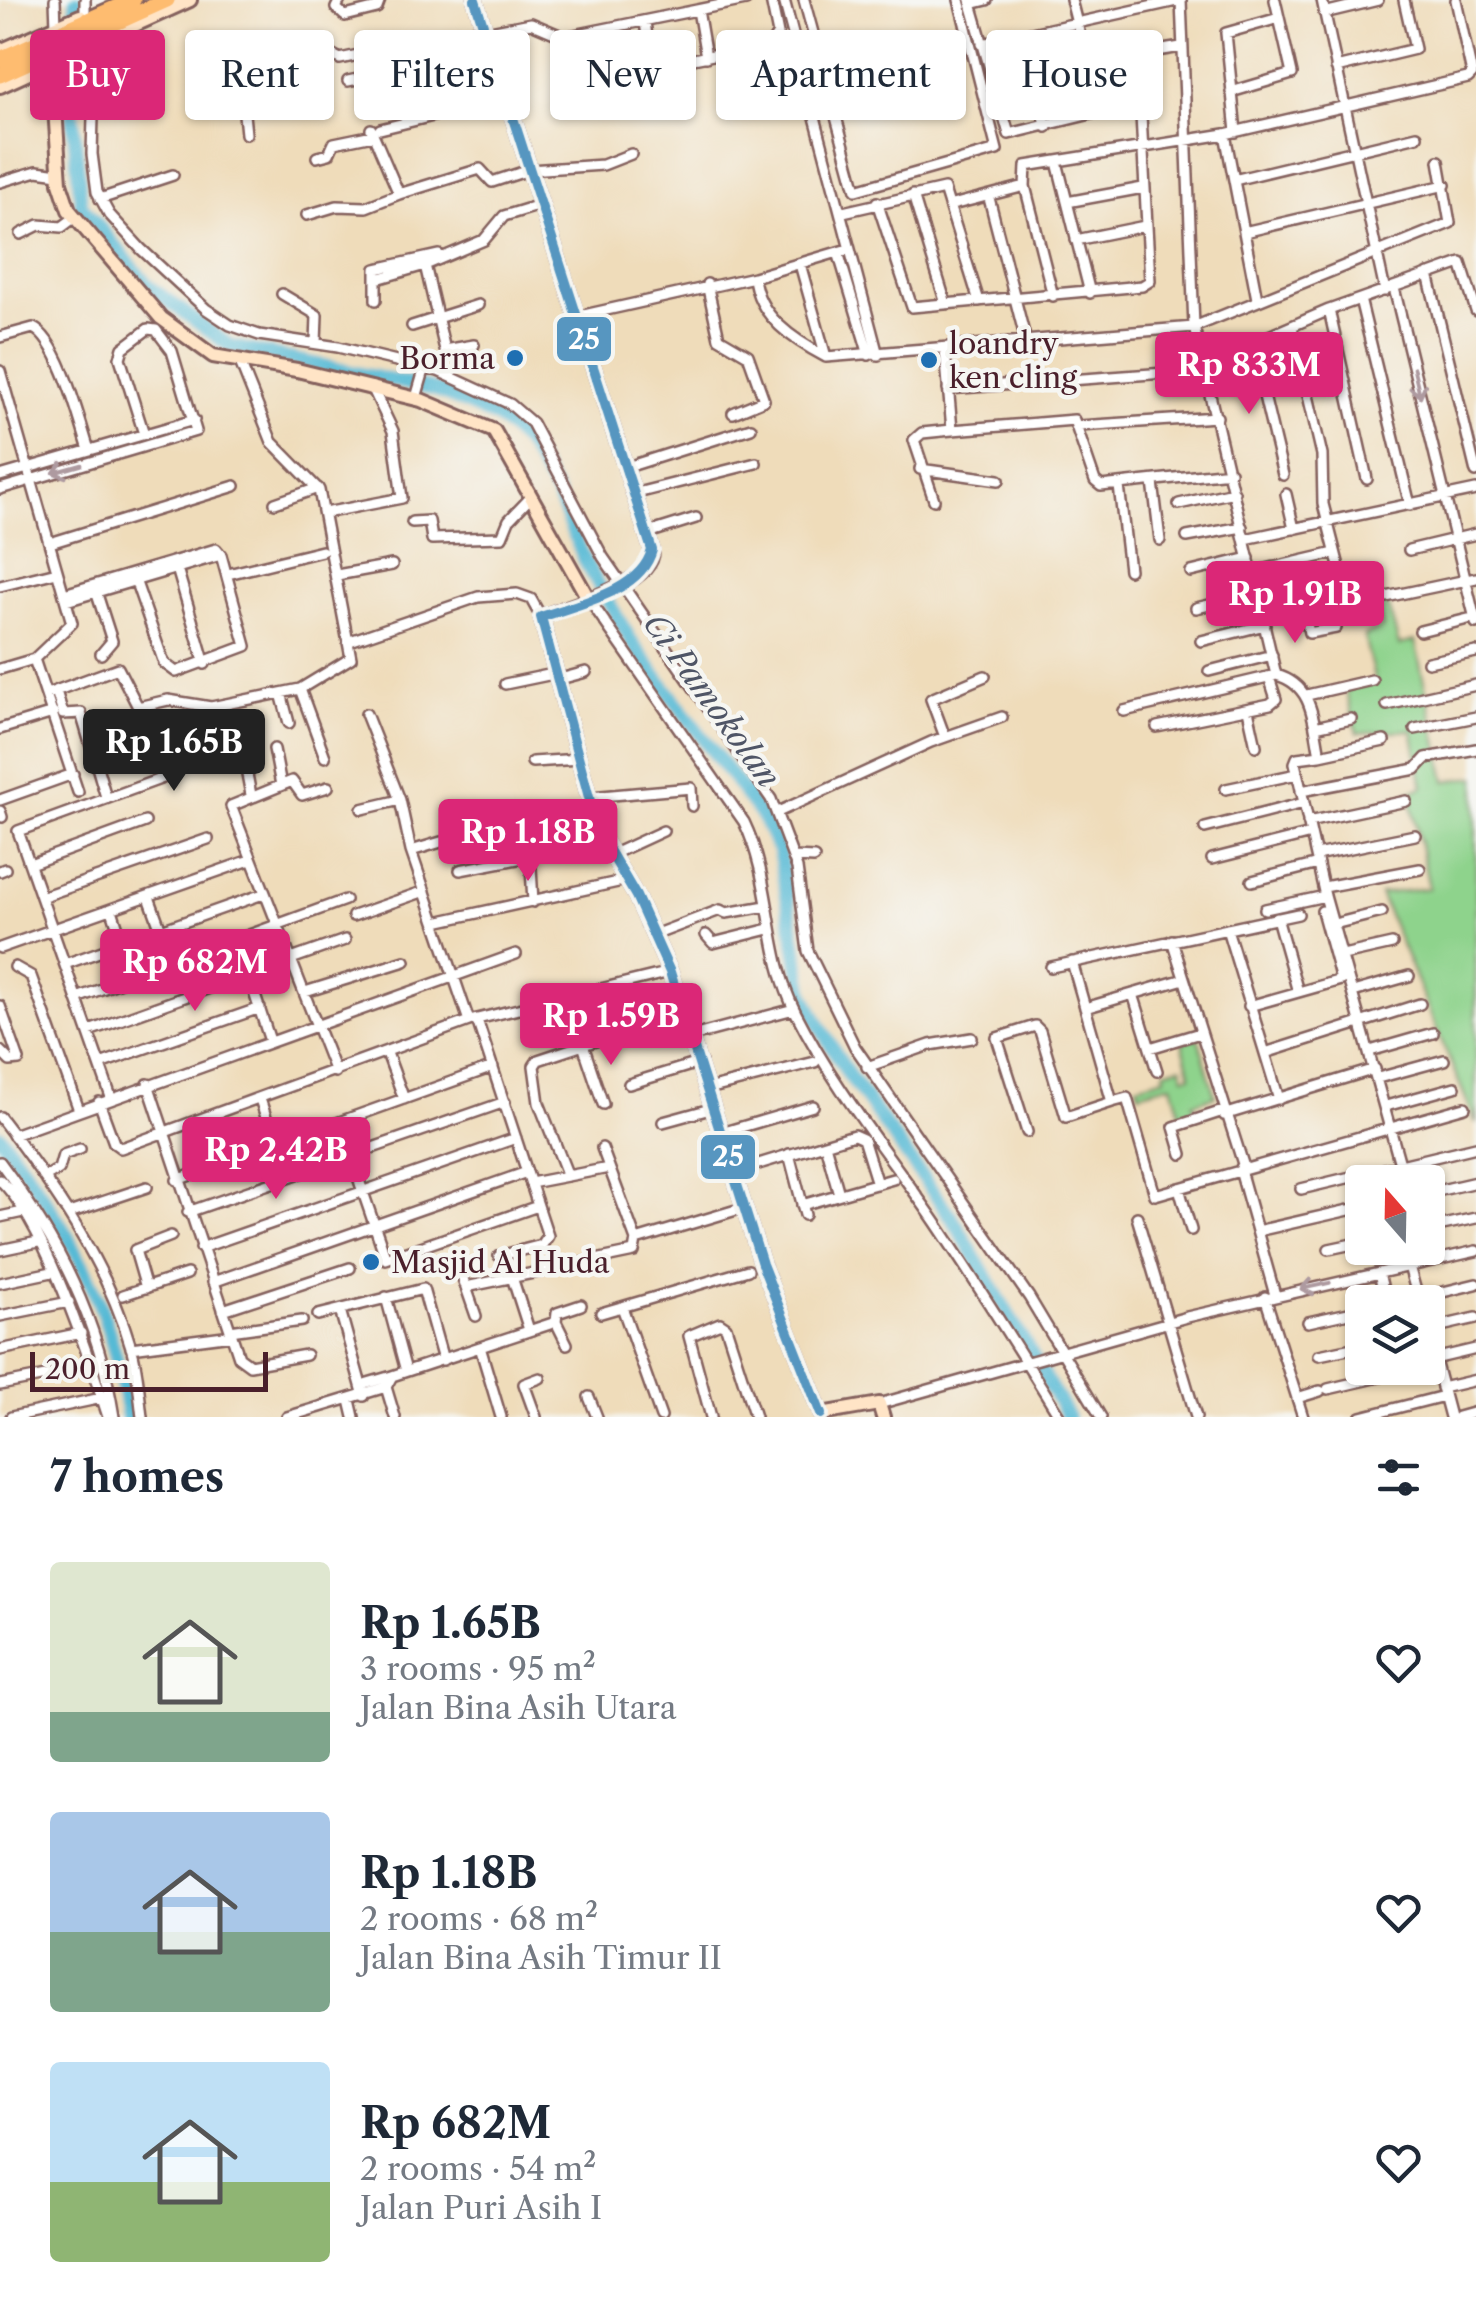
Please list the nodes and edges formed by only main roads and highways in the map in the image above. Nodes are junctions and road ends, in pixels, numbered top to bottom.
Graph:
1 (114, 0) edge
2 (134, 0) edge
3 (168, 0) edge
4 (86, 25) edge
5 (30, 51) edge
6 (30, 58) edge
7 (0, 60) edge
8 (0, 75) edge

1 - 4 highway
2 - 4 highway
3 - 4 highway
5 - 7 highway
6 - 8 highway

